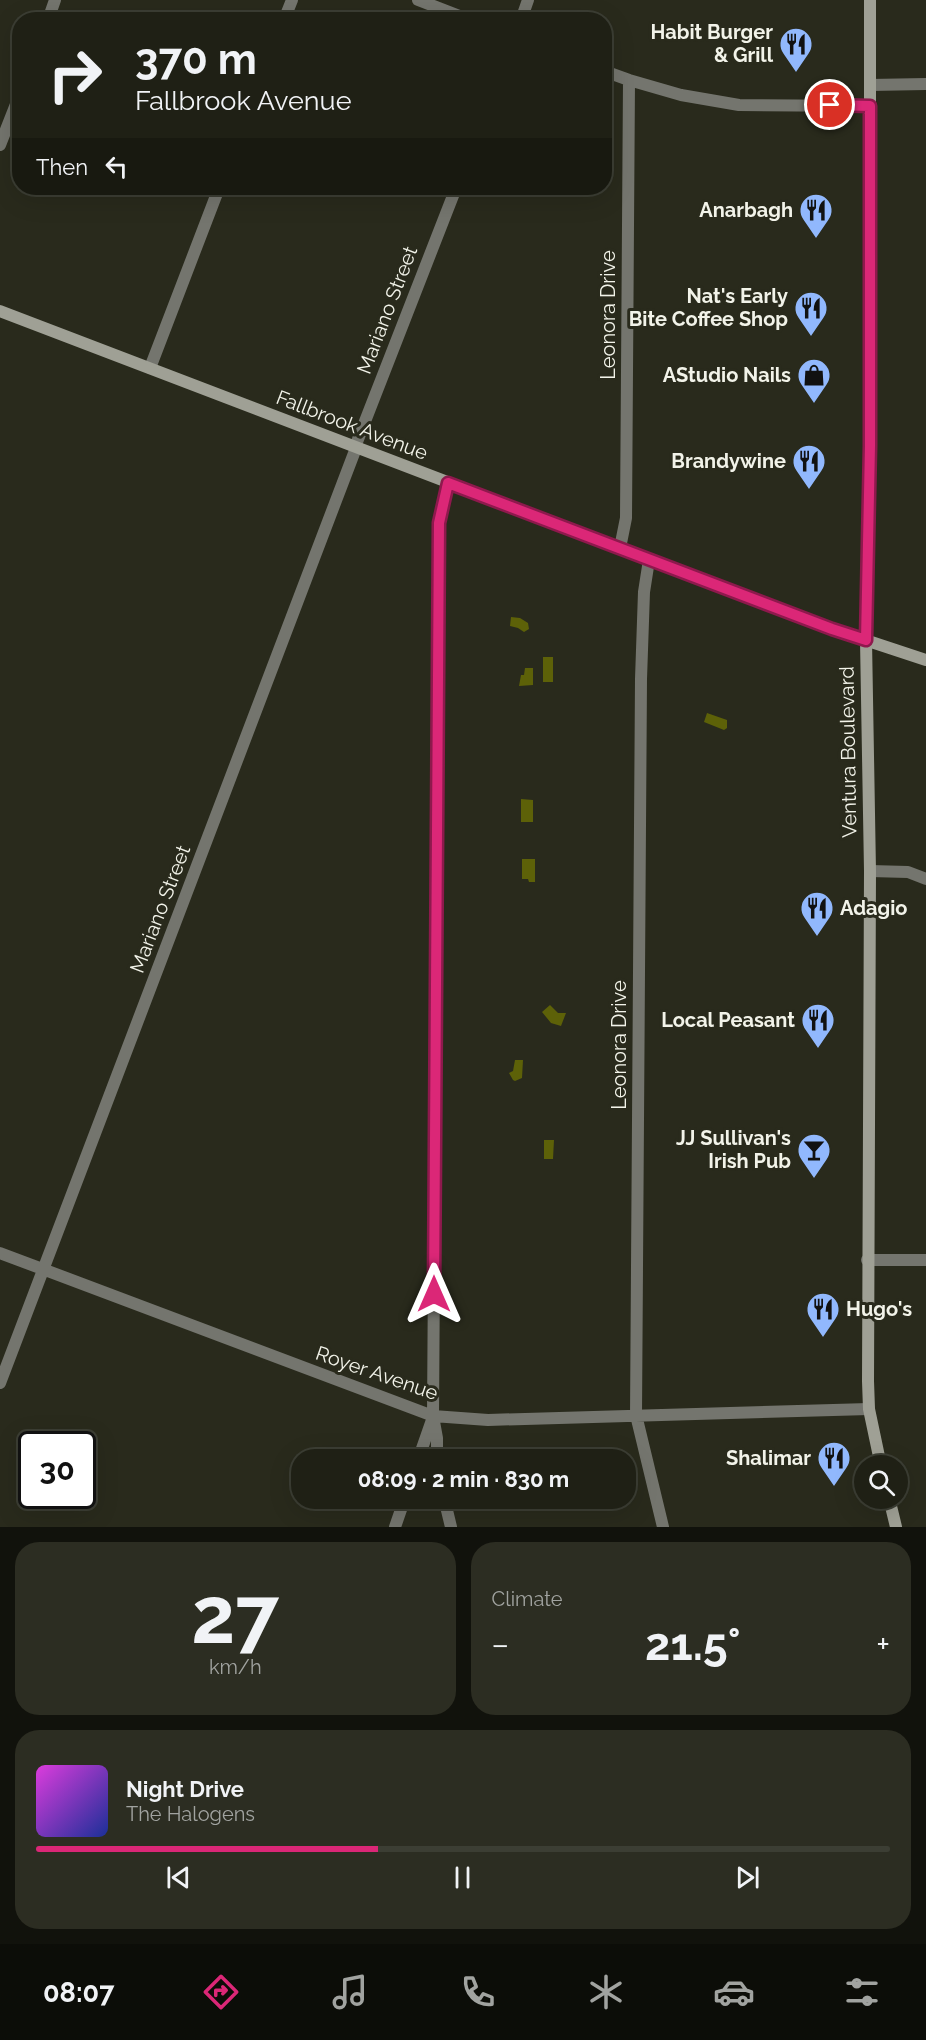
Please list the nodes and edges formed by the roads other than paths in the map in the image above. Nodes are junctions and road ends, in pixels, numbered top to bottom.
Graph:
1 (418, 0) edge
2 (870, 0) edge
3 (449, 12) edge
4 (612, 74) edge
5 (629, 81) junction
6 (926, 84) edge
7 (870, 85) junction
8 (870, 106) junction
9 (12, 115) edge
10 (0, 146) edge
11 (216, 195) edge
12 (453, 195) edge
13 (0, 311) edge
14 (150, 368) junction
15 (356, 447) junction
16 (448, 483) junction
17 (620, 548) junction
18 (649, 560) junction
19 (866, 640) junction
20 (926, 660) edge
21 (870, 871) junction
22 (926, 879) edge
23 (0, 1253) edge
24 (867, 1260) junction
25 (926, 1260) edge
26 (43, 1270) junction
27 (0, 1383) edge
28 (869, 1409) junction
29 (636, 1415) junction
30 (433, 1416) junction
31 (422, 1449) edge
32 (437, 1449) edge
33 (879, 1455) edge
34 (401, 1509) edge
35 (447, 1509) edge
36 (892, 1509) edge
37 (395, 1527) edge
38 (451, 1527) edge
39 (663, 1527) edge
40 (896, 1527) edge

1 - 3 street
2 - 7 main road, Ventura Boulevard
4 - 5 street
5 - 8 street
5 - 17 street, Leonora Drive
6 - 7 street
7 - 8 main road, Ventura Boulevard
8 - 19 main road, Ventura Boulevard
9 - 10 street
11 - 14 street
12 - 15 street, Mariano Street
13 - 14 main road, Fallbrook Avenue
14 - 15 main road, Fallbrook Avenue
15 - 16 main road, Fallbrook Avenue
15 - 26 street, Mariano Street
16 - 17 main road, Fallbrook Avenue
16 - 30 street
17 - 18 main road, Fallbrook Avenue
18 - 19 main road, Fallbrook Avenue
18 - 29 street, Leonora Drive
19 - 20 main road, Fallbrook Avenue
19 - 21 main road, Ventura Boulevard
21 - 22 street
21 - 24 main road, Ventura Boulevard
23 - 26 street, Royer Avenue
24 - 25 street
24 - 28 main road, Ventura Boulevard
26 - 27 street, Mariano Street
26 - 30 street, Royer Avenue
28 - 29 street, Royer Avenue
28 - 33 main road, Ventura Boulevard
29 - 30 street, Royer Avenue
29 - 39 street, Leonora Drive
30 - 31 street
30 - 32 street
34 - 37 street
35 - 38 street
36 - 40 main road

